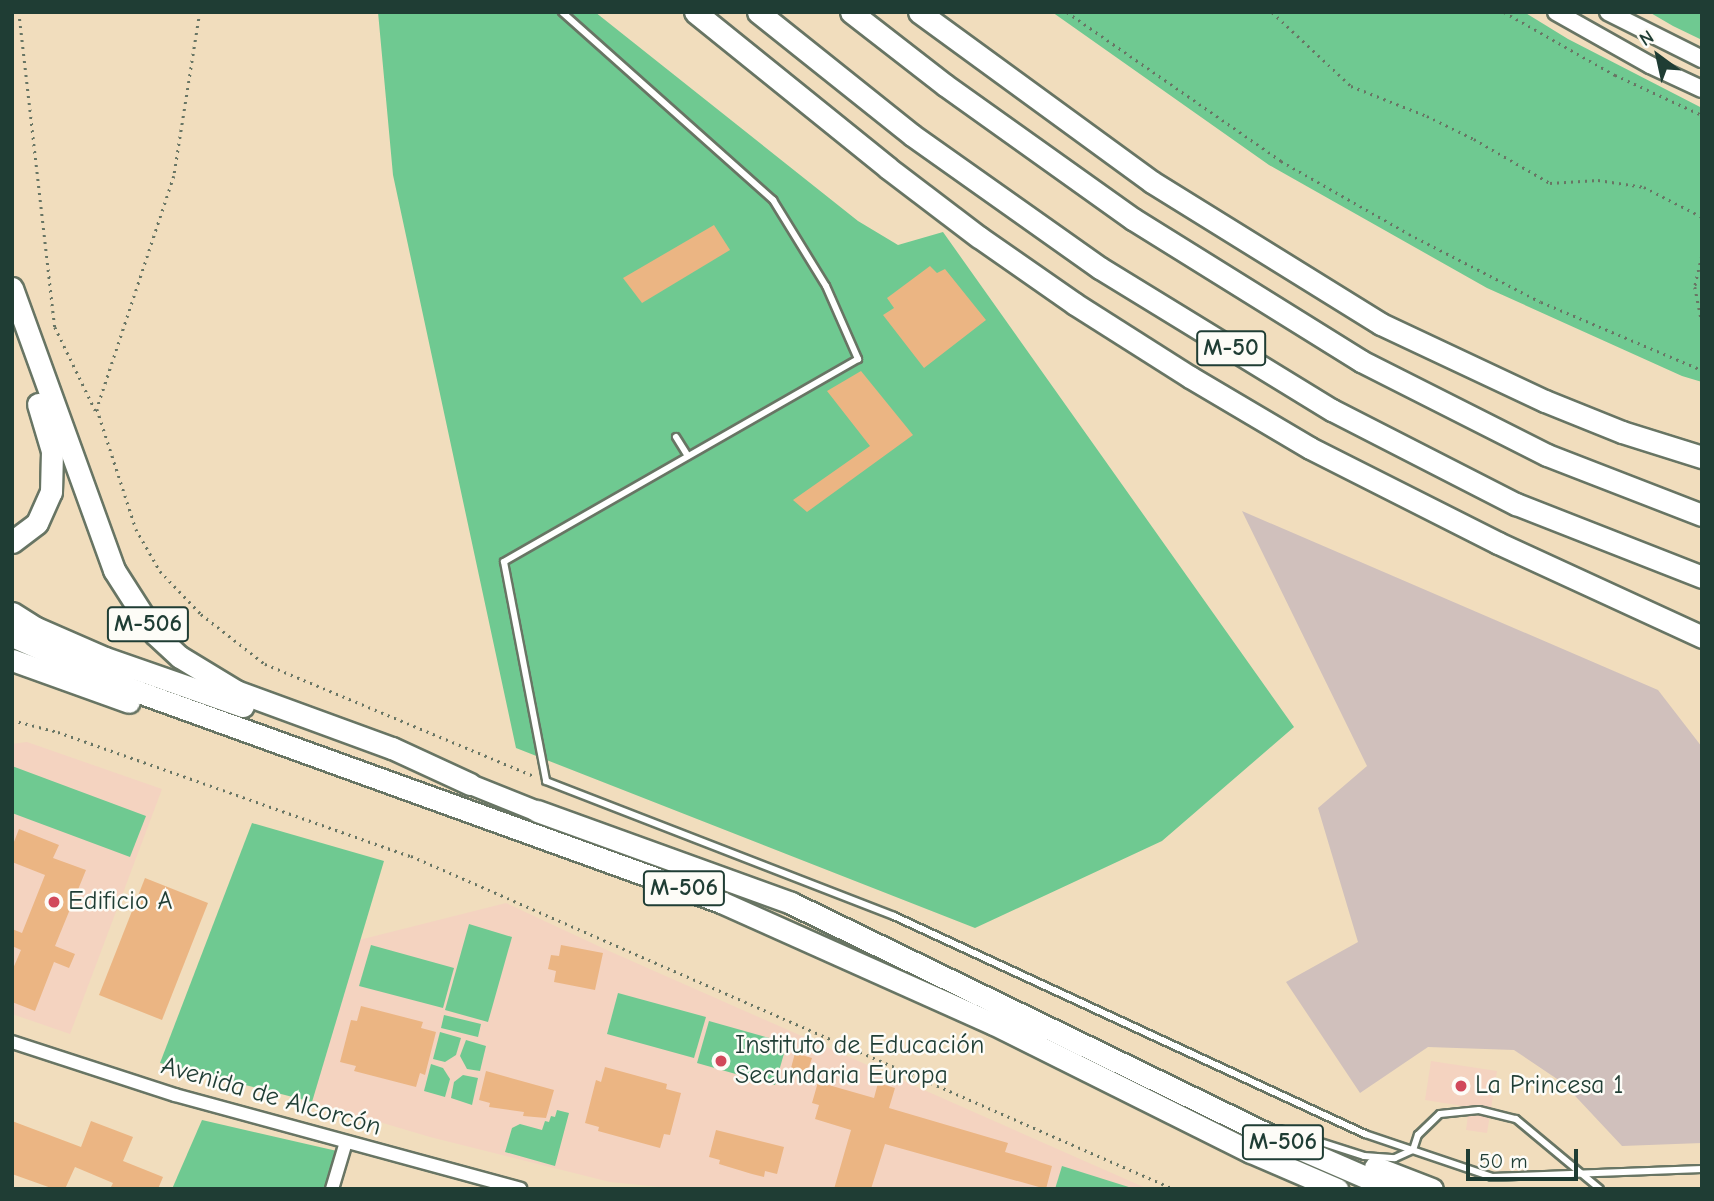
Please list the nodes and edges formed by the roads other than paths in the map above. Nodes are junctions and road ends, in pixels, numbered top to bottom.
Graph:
1 (562, 12) edge
2 (695, 12) edge
3 (758, 12) edge
4 (851, 12) edge
5 (919, 12) edge
6 (1556, 12) edge
7 (1608, 12) edge
8 (1702, 59) edge
9 (1702, 89) edge
10 (12, 288) edge
11 (12, 333) edge
12 (676, 437) dead end
13 (688, 456) junction
14 (1702, 457) edge
15 (1702, 515) edge
16 (12, 542) edge
17 (1702, 577) edge
18 (12, 613) edge
19 (12, 635) edge
20 (1702, 637) edge
21 (12, 660) edge
22 (352, 771) junction
23 (470, 785) junction
24 (537, 811) joint
25 (12, 1042) edge
26 (1176, 1088) junction
27 (1280, 1129) junction
28 (346, 1142) junction
29 (1413, 1150) junction
30 (1274, 1163) junction
31 (1702, 1169) edge
32 (1580, 1174) junction
33 (332, 1189) edge
34 (520, 1189) edge
35 (1315, 1189) edge
36 (1337, 1189) edge
37 (1393, 1189) edge
38 (1432, 1189) edge
39 (1600, 1189) edge

1 - 13 lane
2 - 20 highway
3 - 17 highway, M-50
4 - 15 highway, M-50
5 - 14 highway
6 - 9 street
7 - 8 street
10 - 23 highway, M-506
11 - 16 highway
12 - 13 lane
13 - 29 lane
18 - 23 highway, M-506
19 - 22 highway, M-506
21 - 22 highway
22 - 30 highway, M-506
23 - 24 main road, M-506
24 - 26 highway, M-506
25 - 28 street, Avenida de Alcorcón
26 - 27 highway
26 - 37 highway, M-506
27 - 29 lane
27 - 38 highway
28 - 33 street
28 - 34 street, Avenida de Alcorcón
29 - 32 lane
29 - 32 lane
30 - 35 highway
30 - 36 highway, M-506
31 - 32 lane
32 - 39 lane

